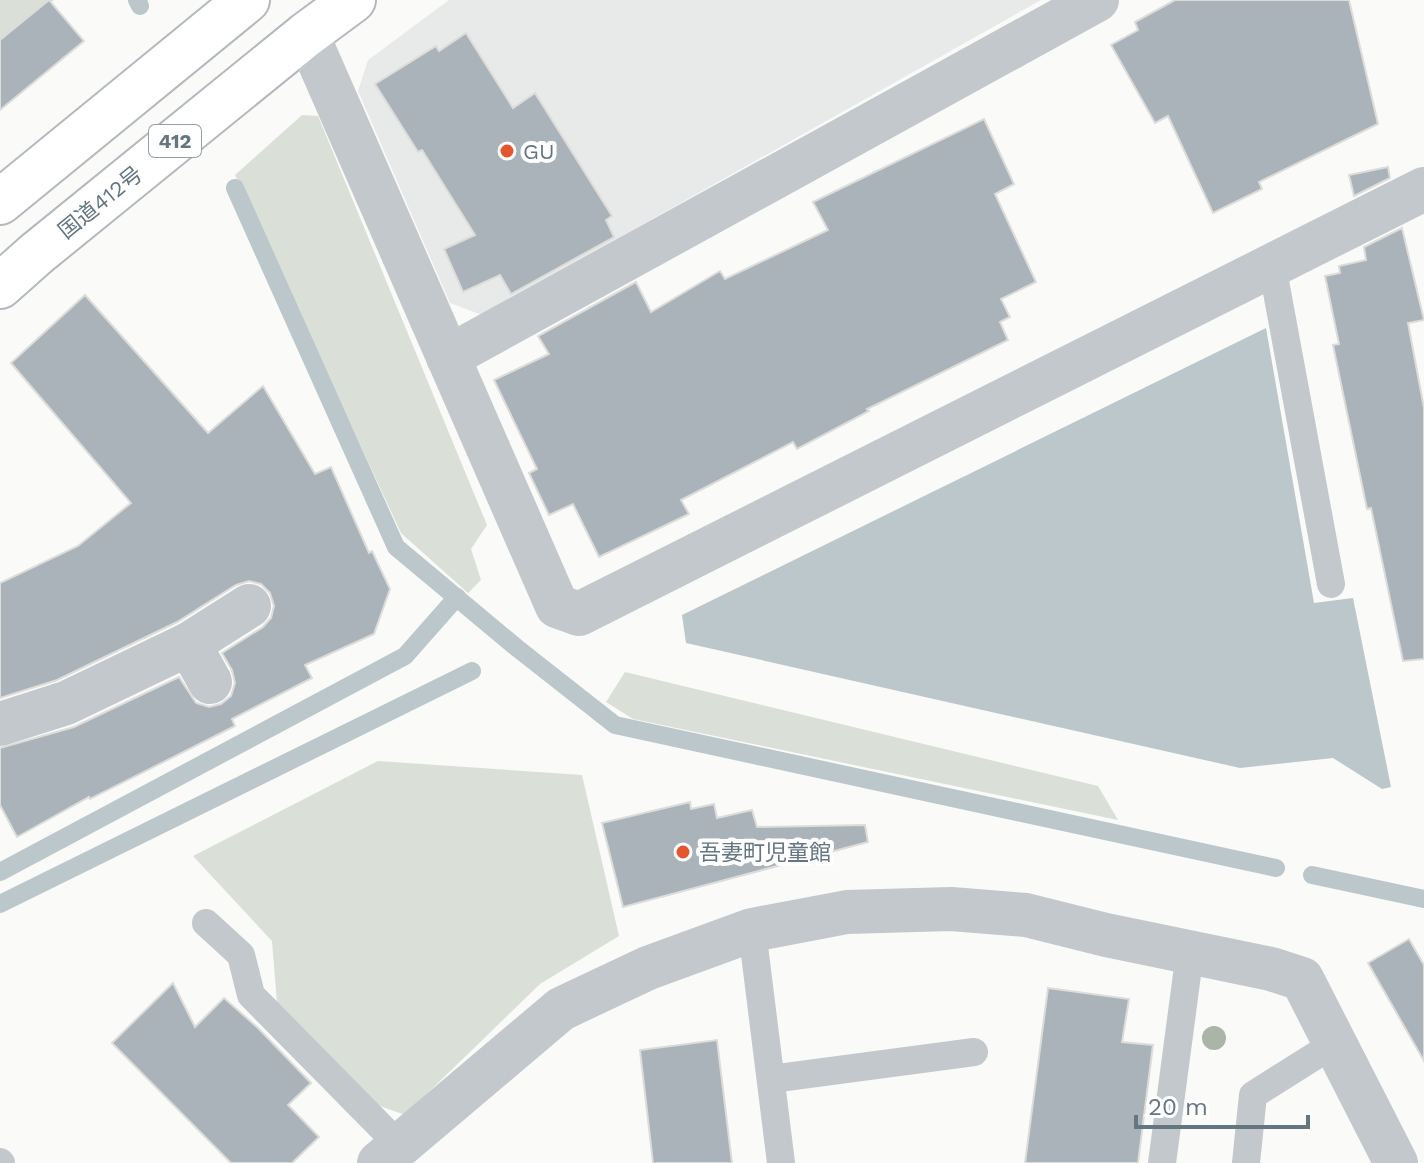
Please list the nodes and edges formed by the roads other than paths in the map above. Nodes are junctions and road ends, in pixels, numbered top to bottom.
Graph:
1 (247, 0) edge
2 (353, 0) edge
3 (1097, 0) edge
4 (307, 34) junction
5 (1424, 189) edge
6 (0, 202) edge
7 (1272, 265) junction
8 (0, 286) edge
9 (448, 357) junction
10 (1331, 584) dead end
11 (249, 606) dead end
12 (189, 644) junction
13 (210, 682) dead end
14 (0, 724) edge
15 (206, 923) dead end
16 (752, 930) junction
17 (1190, 952) junction
18 (1334, 1044) junction
19 (974, 1052) dead end
20 (771, 1079) junction
21 (389, 1154) edge
22 (781, 1163) edge
23 (1162, 1163) edge
24 (1246, 1163) edge
25 (1396, 1163) edge

1 - 6 highway
2 - 4 highway, 国道412号 / 412
3 - 9 street
4 - 8 highway, 国道412号 / 412
4 - 9 street
5 - 7 street
7 - 9 street
7 - 10 lane
11 - 12 street
12 - 13 street
12 - 14 street
15 - 21 lane
16 - 17 street
16 - 20 lane
16 - 21 street
17 - 18 street
17 - 23 lane
18 - 24 lane
18 - 25 street
19 - 20 lane
20 - 22 lane

